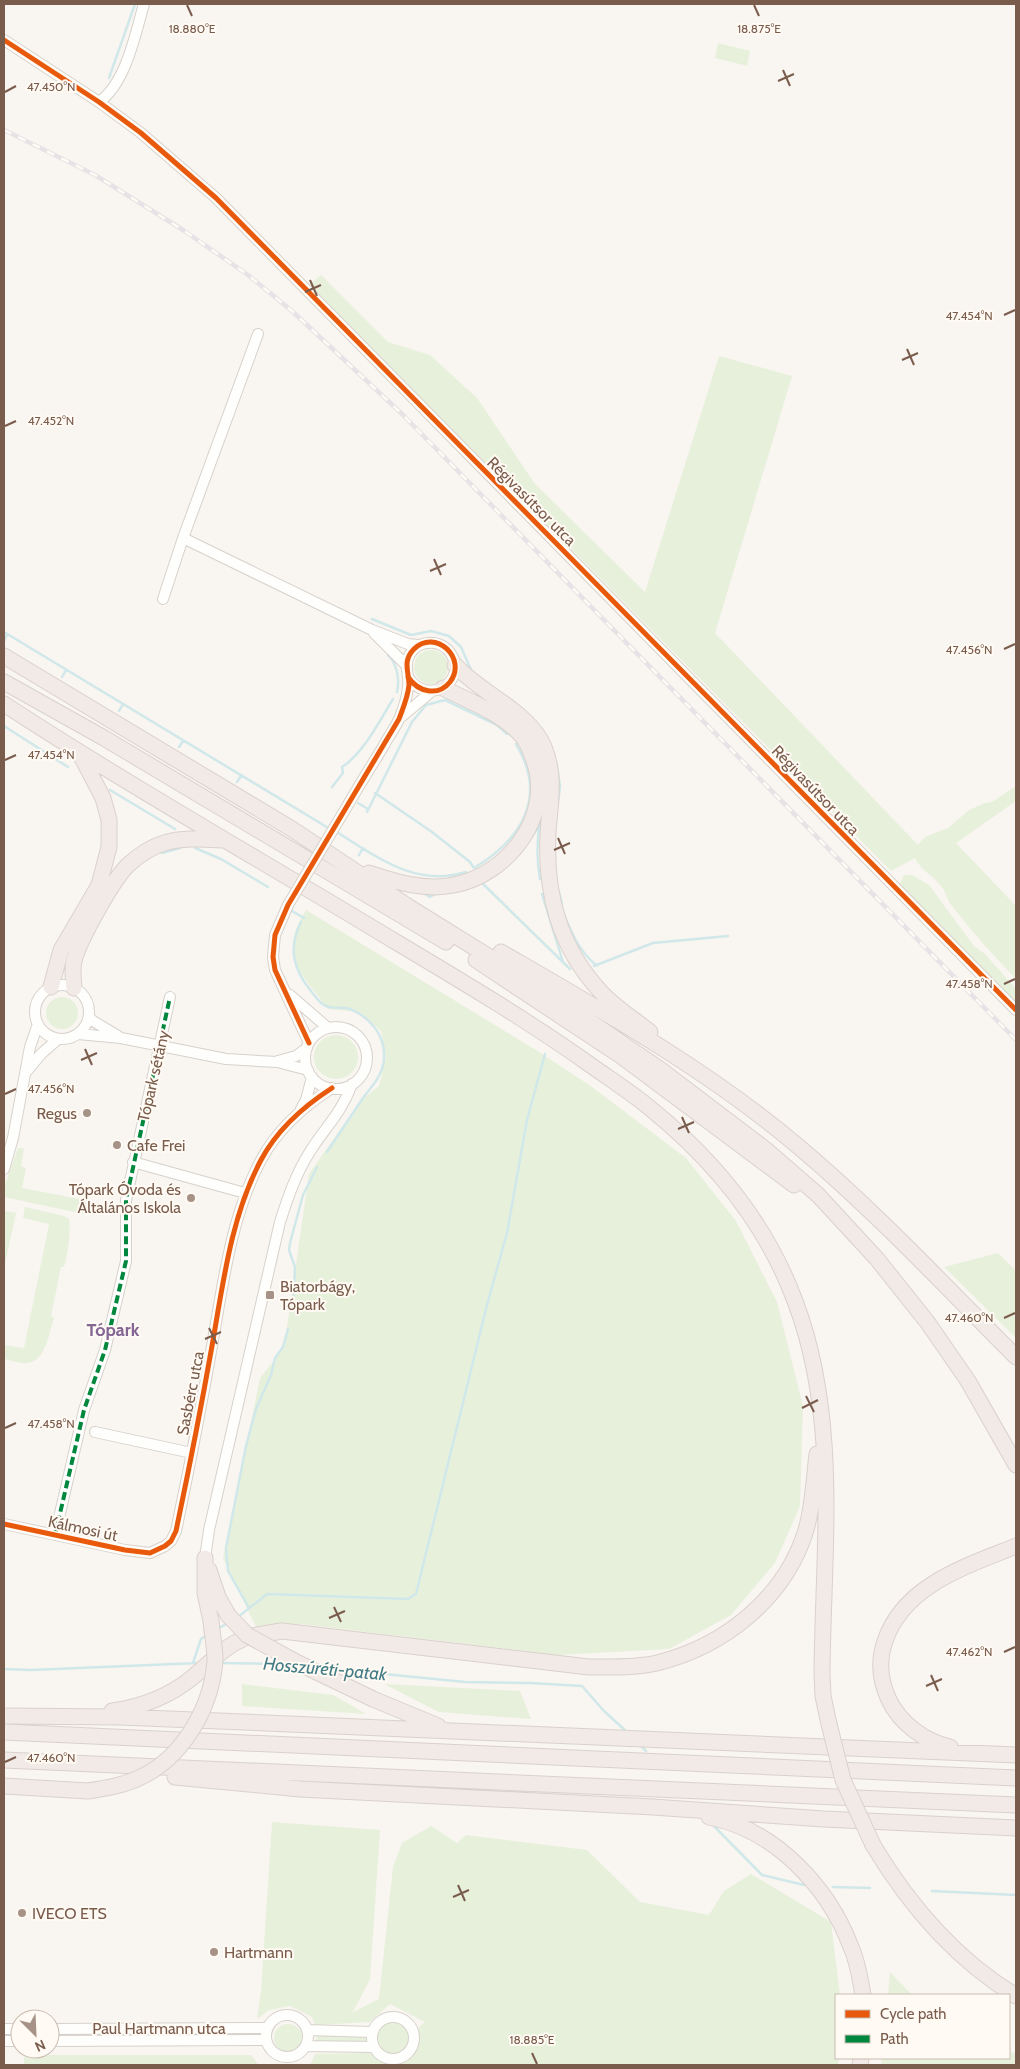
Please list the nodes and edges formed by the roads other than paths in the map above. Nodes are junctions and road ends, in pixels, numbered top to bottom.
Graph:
1 (144, 4) edge
2 (4, 40) edge
3 (99, 102) junction
4 (258, 334) dead end
5 (183, 538) junction
6 (163, 599) dead end
7 (372, 630) junction
8 (418, 645) junction
9 (4, 656) edge
10 (406, 665) junction
11 (455, 665) junction
12 (408, 677) junction
13 (4, 682) edge
14 (437, 690) junction
15 (4, 704) edge
16 (399, 719) junction
17 (78, 751) junction
18 (227, 840) junction
19 (344, 864) junction
20 (366, 878) junction
21 (51, 988) junction
22 (74, 988) junction
23 (287, 993) junction
24 (170, 997) dead end
25 (1016, 1010) edge
26 (89, 1017) junction
27 (38, 1024) junction
28 (328, 1028) junction
29 (78, 1034) junction
30 (121, 1038) junction
31 (58, 1039) junction
32 (161, 1046) junction
33 (308, 1046) junction
34 (676, 1058) junction
35 (276, 1062) junction
36 (26, 1072) junction
37 (310, 1074) junction
38 (352, 1084) junction
39 (332, 1088) junction
40 (297, 1114) junction
41 (133, 1162) junction
42 (4, 1169) edge
43 (245, 1193) junction
44 (839, 1219) junction
45 (1016, 1357) edge
46 (821, 1418) junction
47 (95, 1432) dead end
48 (192, 1453) junction
49 (1016, 1465) edge
50 (4, 1524) edge
51 (55, 1535) junction
52 (1016, 1546) edge
53 (158, 1551) joint
54 (205, 1558) junction
55 (4, 1716) edge
56 (63, 1717) junction
57 (452, 1731) junction
58 (4, 1732) edge
59 (994, 1754) junction
60 (1016, 1755) edge
61 (4, 1760) edge
62 (92, 1765) junction
63 (1016, 1778) edge
64 (4, 1786) edge
65 (1016, 1805) edge
66 (653, 1806) junction
67 (1016, 1828) edge
68 (862, 1994) edge
69 (1016, 1996) edge
70 (268, 2028) junction
71 (60, 2029) edge
72 (308, 2030) junction
73 (372, 2032) junction
74 (266, 2040) junction
75 (60, 2041) edge
76 (306, 2046) junction
77 (374, 2047) junction

1 - 3 street
2 - 3 street, Régivasútsor utca
3 - 25 street, Régivasútsor utca
4 - 5 street
5 - 6 street
5 - 7 street
7 - 8 street
7 - 10 street
8 - 10 street
8 - 11 street
9 - 19 highway
10 - 12 street
11 - 14 street
11 - 34 highway
12 - 14 street
12 - 16 street
13 - 44 highway
14 - 16 street
14 - 19 highway
15 - 17 highway
16 - 23 street, bridge
17 - 18 highway
17 - 21 highway
18 - 22 highway
18 - 46 highway
19 - 20 highway
20 - 34 highway
20 - 44 highway
21 - 22 street
21 - 27 street
22 - 26 street
23 - 28 street
23 - 33 street
24 - 32 street, Tópark sétány
26 - 29 street
26 - 30 street
27 - 31 street
27 - 36 street
28 - 33 street
28 - 38 street
29 - 30 street
29 - 31 street
30 - 32 street
31 - 36 street
32 - 35 street
32 - 41 street, Tópark sétány
33 - 35 street
33 - 37 street
34 - 45 highway
35 - 37 street
36 - 42 street
37 - 39 street
37 - 40 street, Sasbérc utca
38 - 39 street
38 - 54 street
39 - 40 street, Sasbérc utca
40 - 43 street, Sasbérc utca
41 - 43 street
41 - 51 street, Tópark sétány
43 - 48 street, Sasbérc utca
44 - 49 highway
46 - 56 highway
46 - 69 highway, bridge
47 - 48 street
48 - 53 street, Sasbérc utca
50 - 51 street, Kálmosi út
51 - 53 street, Kálmosi út
52 - 59 highway
54 - 57 highway, bridge
54 - 64 highway, bridge
55 - 56 highway
56 - 57 highway
57 - 59 highway
58 - 63 highway
59 - 60 highway
61 - 62 highway
62 - 65 highway
62 - 66 highway
66 - 67 highway
66 - 68 highway
70 - 71 street, Paul Hartmann utca
70 - 72 street
70 - 74 street
72 - 73 street
72 - 76 street
73 - 77 street
73 - 77 street
74 - 75 street, Paul Hartmann utca
74 - 76 street
76 - 77 street

